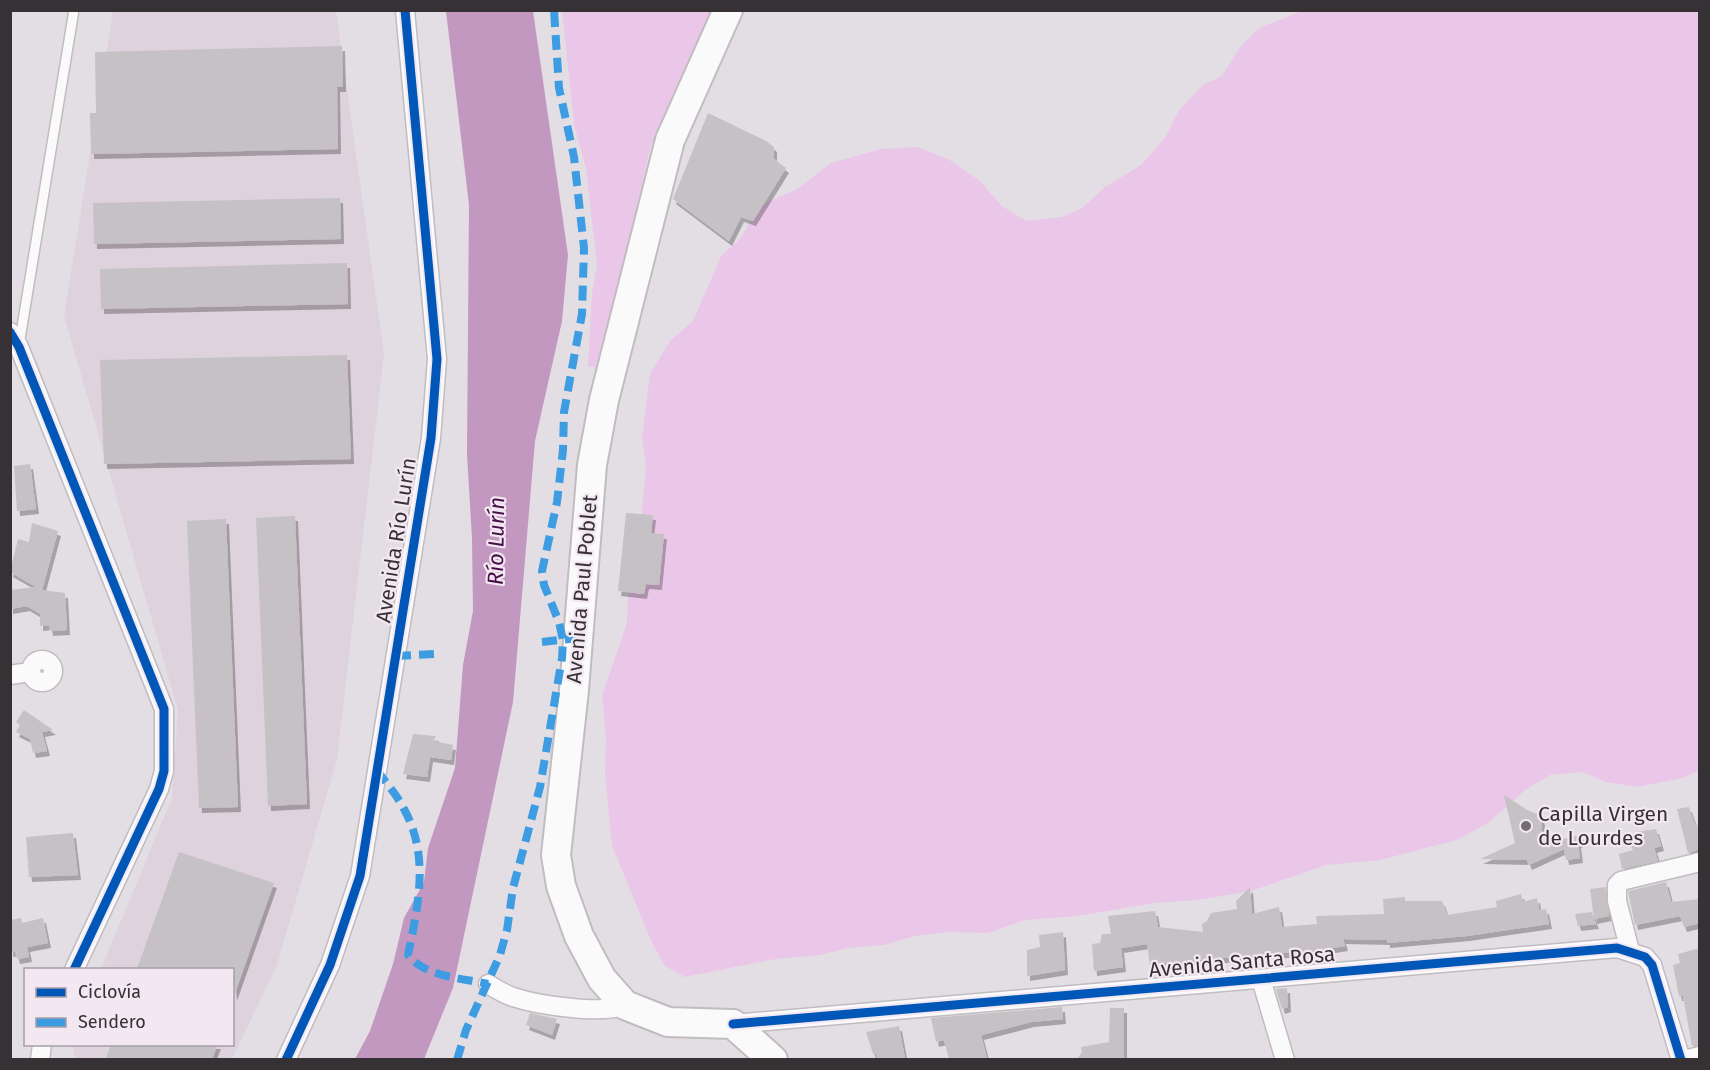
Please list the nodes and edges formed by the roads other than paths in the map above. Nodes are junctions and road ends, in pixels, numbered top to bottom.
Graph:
1 (74, 10) edge
2 (405, 10) edge
3 (728, 10) edge
4 (13, 343) edge
5 (30, 672) dead end
6 (10, 675) edge
7 (1700, 862) edge
8 (1630, 951) junction
9 (74, 968) edge
10 (1261, 979) junction
11 (488, 984) dead end
12 (625, 1005) junction
13 (733, 1024) junction
14 (1700, 1056) edge
15 (286, 1059) edge
16 (773, 1059) edge
17 (1285, 1059) edge
18 (1683, 1059) edge

1 - 4 lane
2 - 15 street, Avenida Río Lurín
3 - 12 main road, Avenida Paul Poblet
4 - 9 street
5 - 6 street
7 - 8 street
8 - 10 street, Avenida Santa Rosa
8 - 18 street
10 - 13 street, Avenida Santa Rosa
10 - 17 street
11 - 12 street
12 - 13 main road, Avenida Paul Poblet
13 - 16 main road
14 - 18 street

